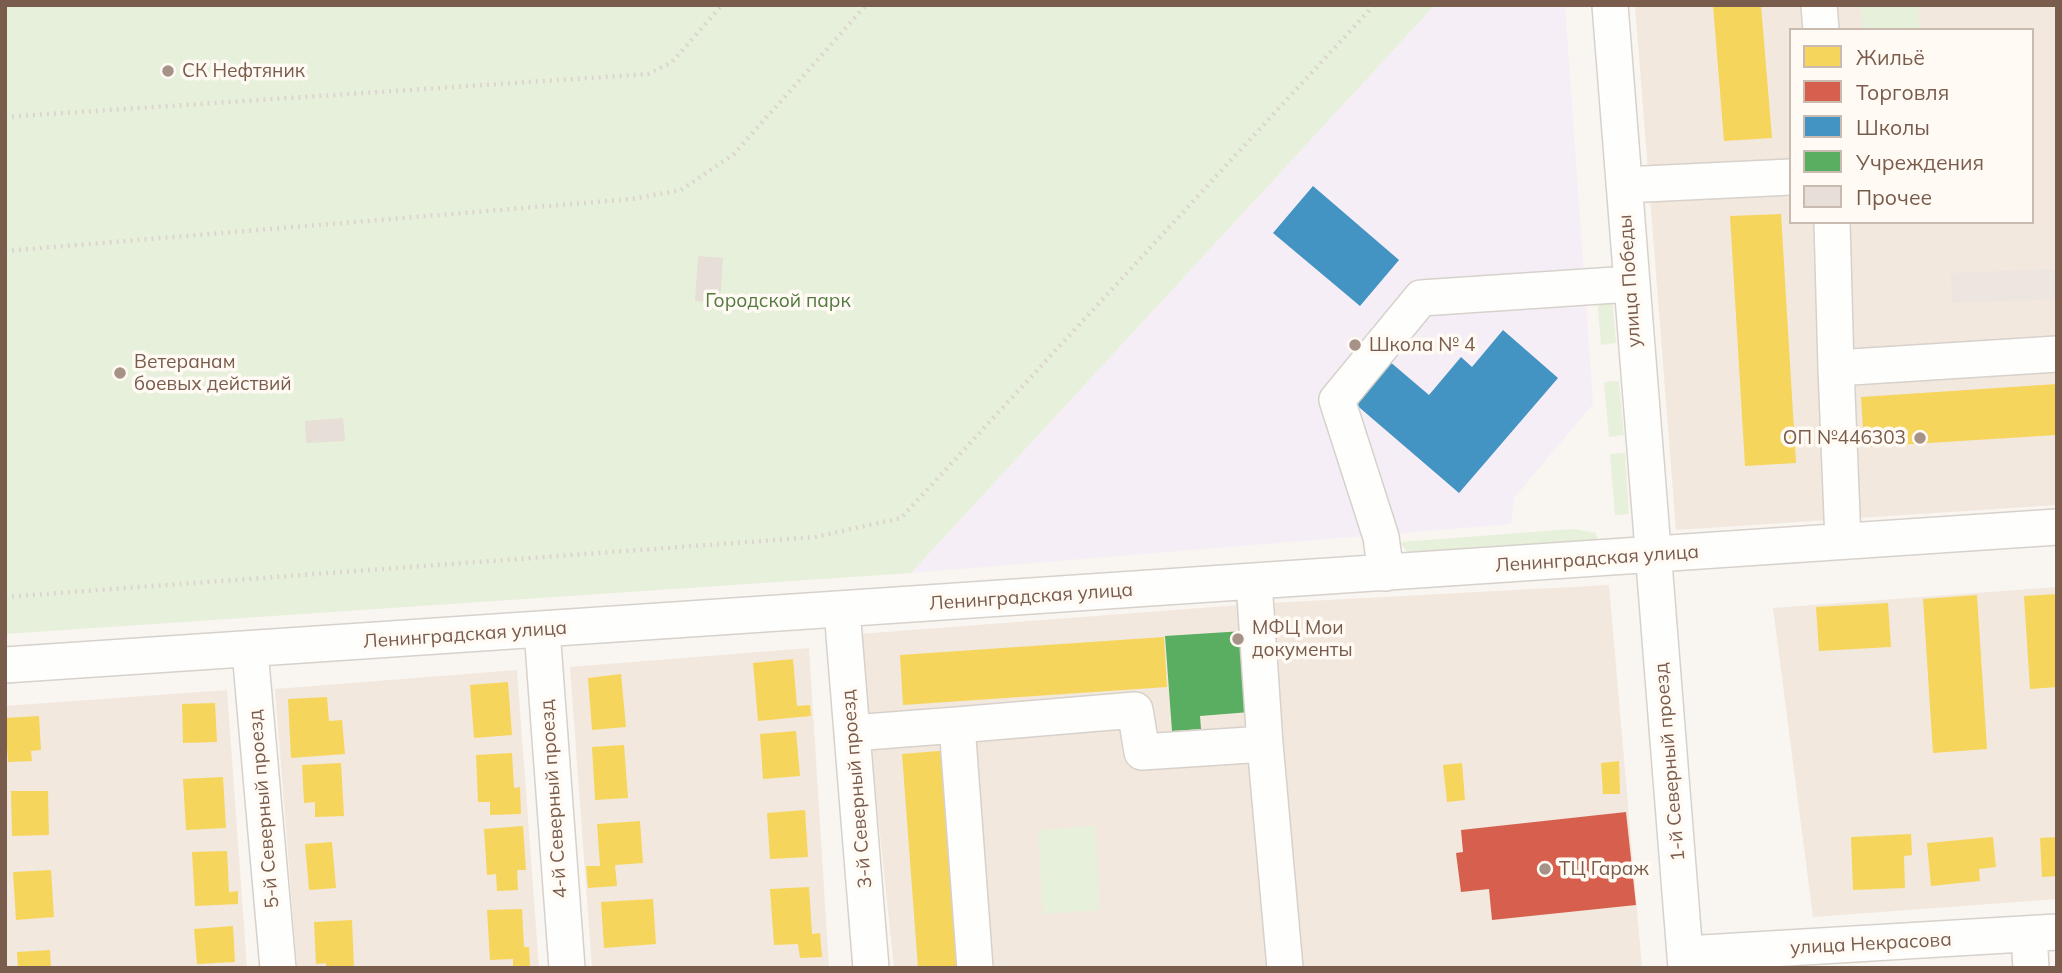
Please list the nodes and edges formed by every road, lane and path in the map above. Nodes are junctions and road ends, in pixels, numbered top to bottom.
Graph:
1 (722, 5) edge
2 (866, 5) edge
3 (1374, 5) edge
4 (1610, 5) edge
5 (1819, 5) edge
6 (1821, 28) edge
7 (5, 117) edge
8 (1789, 177) edge
9 (1624, 185) junction
10 (1832, 224) edge
11 (5, 251) edge
12 (1630, 284) junction
13 (2057, 354) edge
14 (1836, 368) junction
15 (2057, 527) edge
16 (1843, 541) junction
17 (1654, 556) junction
18 (1386, 573) junction
19 (1254, 582) junction
20 (5, 597) edge
21 (842, 610) junction
22 (542, 630) junction
23 (250, 650) junction
24 (5, 665) edge
25 (957, 725) junction
26 (852, 733) junction
27 (1265, 744) junction
28 (2039, 945) edge
29 (1919, 955) edge
30 (1686, 961) edge
31 (278, 968) edge
32 (566, 968) edge
33 (871, 968) edge
34 (975, 968) edge
35 (1285, 968) edge

1 - 7 path
2 - 11 path
3 - 20 path
4 - 9 street, улица Победы
5 - 6 street
8 - 9 street
9 - 12 street, улица Победы
10 - 14 street
12 - 17 street, улица Победы
12 - 18 street
13 - 14 street
14 - 16 street
15 - 16 street, Ленинградская улица
16 - 17 street, Ленинградская улица
17 - 18 street, Ленинградская улица
17 - 30 street, 1-й Северный проезд
18 - 19 street, Ленинградская улица
19 - 21 street, Ленинградская улица
19 - 27 street
21 - 22 street, Ленинградская улица
21 - 26 street, 3-й Северный проезд
22 - 23 street, Ленинградская улица
22 - 32 street, 4-й Северный проезд
23 - 24 street, Ленинградская улица
23 - 31 street, 5-й Северный проезд
25 - 26 street
25 - 27 street
25 - 34 street
26 - 33 street, 3-й Северный проезд
27 - 35 street
28 - 29 street, улица Некрасова
29 - 30 street, улица Некрасова

